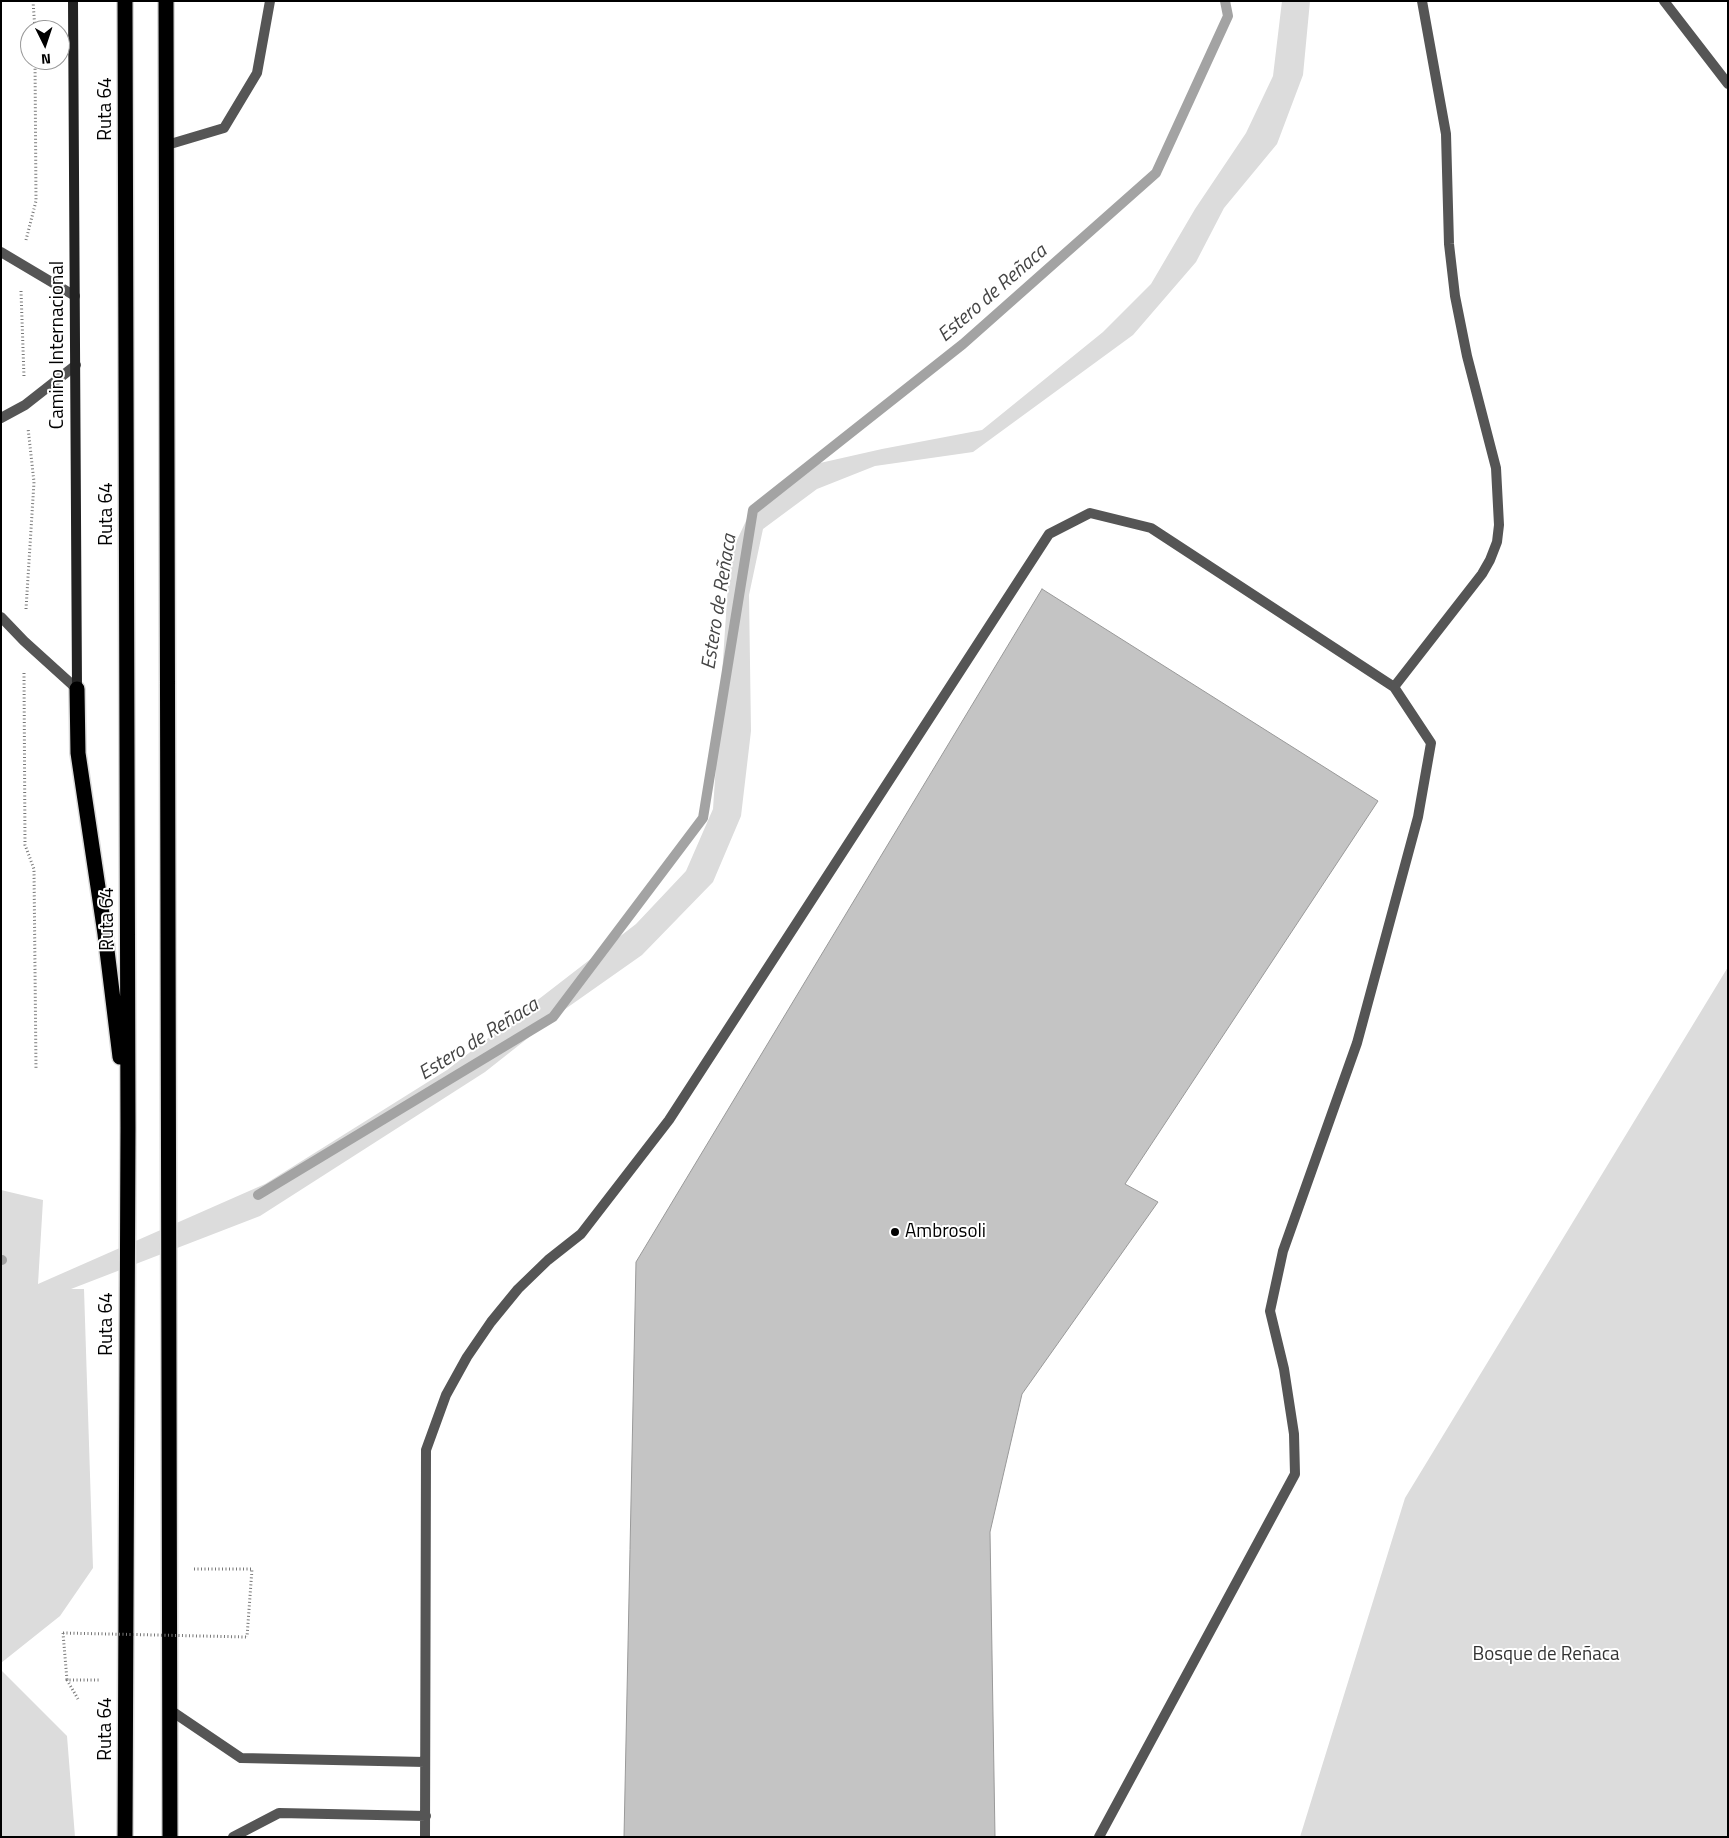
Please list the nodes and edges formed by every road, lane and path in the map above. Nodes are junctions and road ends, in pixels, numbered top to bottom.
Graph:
1 (34, 1) edge
2 (73, 1) edge
3 (126, 1) edge
4 (166, 1) edge
5 (270, 1) edge
6 (1422, 1) edge
7 (1664, 1) edge
8 (34, 20) edge
9 (35, 70) edge
10 (1728, 84) edge
11 (167, 145) junction
12 (1, 252) edge
13 (22, 263) junction
14 (75, 296) junction
15 (76, 365) junction
16 (25, 405) junction
17 (1, 418) edge
18 (1, 617) edge
19 (24, 641) junction
20 (1394, 687) junction
21 (78, 689) junction
22 (36, 1070) dead end
23 (128, 1126) junction
24 (169, 1570) junction
25 (67, 1680) junction
26 (126, 1681) junction
27 (78, 1699) dead end
28 (170, 1710) junction
29 (425, 1762) junction
30 (426, 1816) junction
31 (125, 1837) edge
32 (170, 1837) edge
33 (233, 1837) edge
34 (426, 1837) edge
35 (1099, 1837) edge

1 - 8 path
2 - 14 main road, Camino Internacional
3 - 23 highway, Ruta 64
4 - 11 highway
5 - 11 lane
6 - 20 lane
7 - 10 lane
9 - 13 path
11 - 24 highway
12 - 13 lane
13 - 14 lane
13 - 16 path
14 - 15 main road, Camino Internacional
15 - 16 lane
15 - 21 main road, Camino Internacional
16 - 17 lane
16 - 19 path
18 - 19 lane
19 - 21 lane
19 - 22 path
20 - 29 lane
20 - 35 lane
21 - 23 highway
23 - 26 highway, Ruta 64
24 - 25 path, bridge
24 - 28 highway
25 - 26 path
25 - 27 path
26 - 31 highway, Ruta 64
28 - 29 lane
28 - 32 highway
29 - 30 lane
30 - 33 lane
30 - 34 lane

